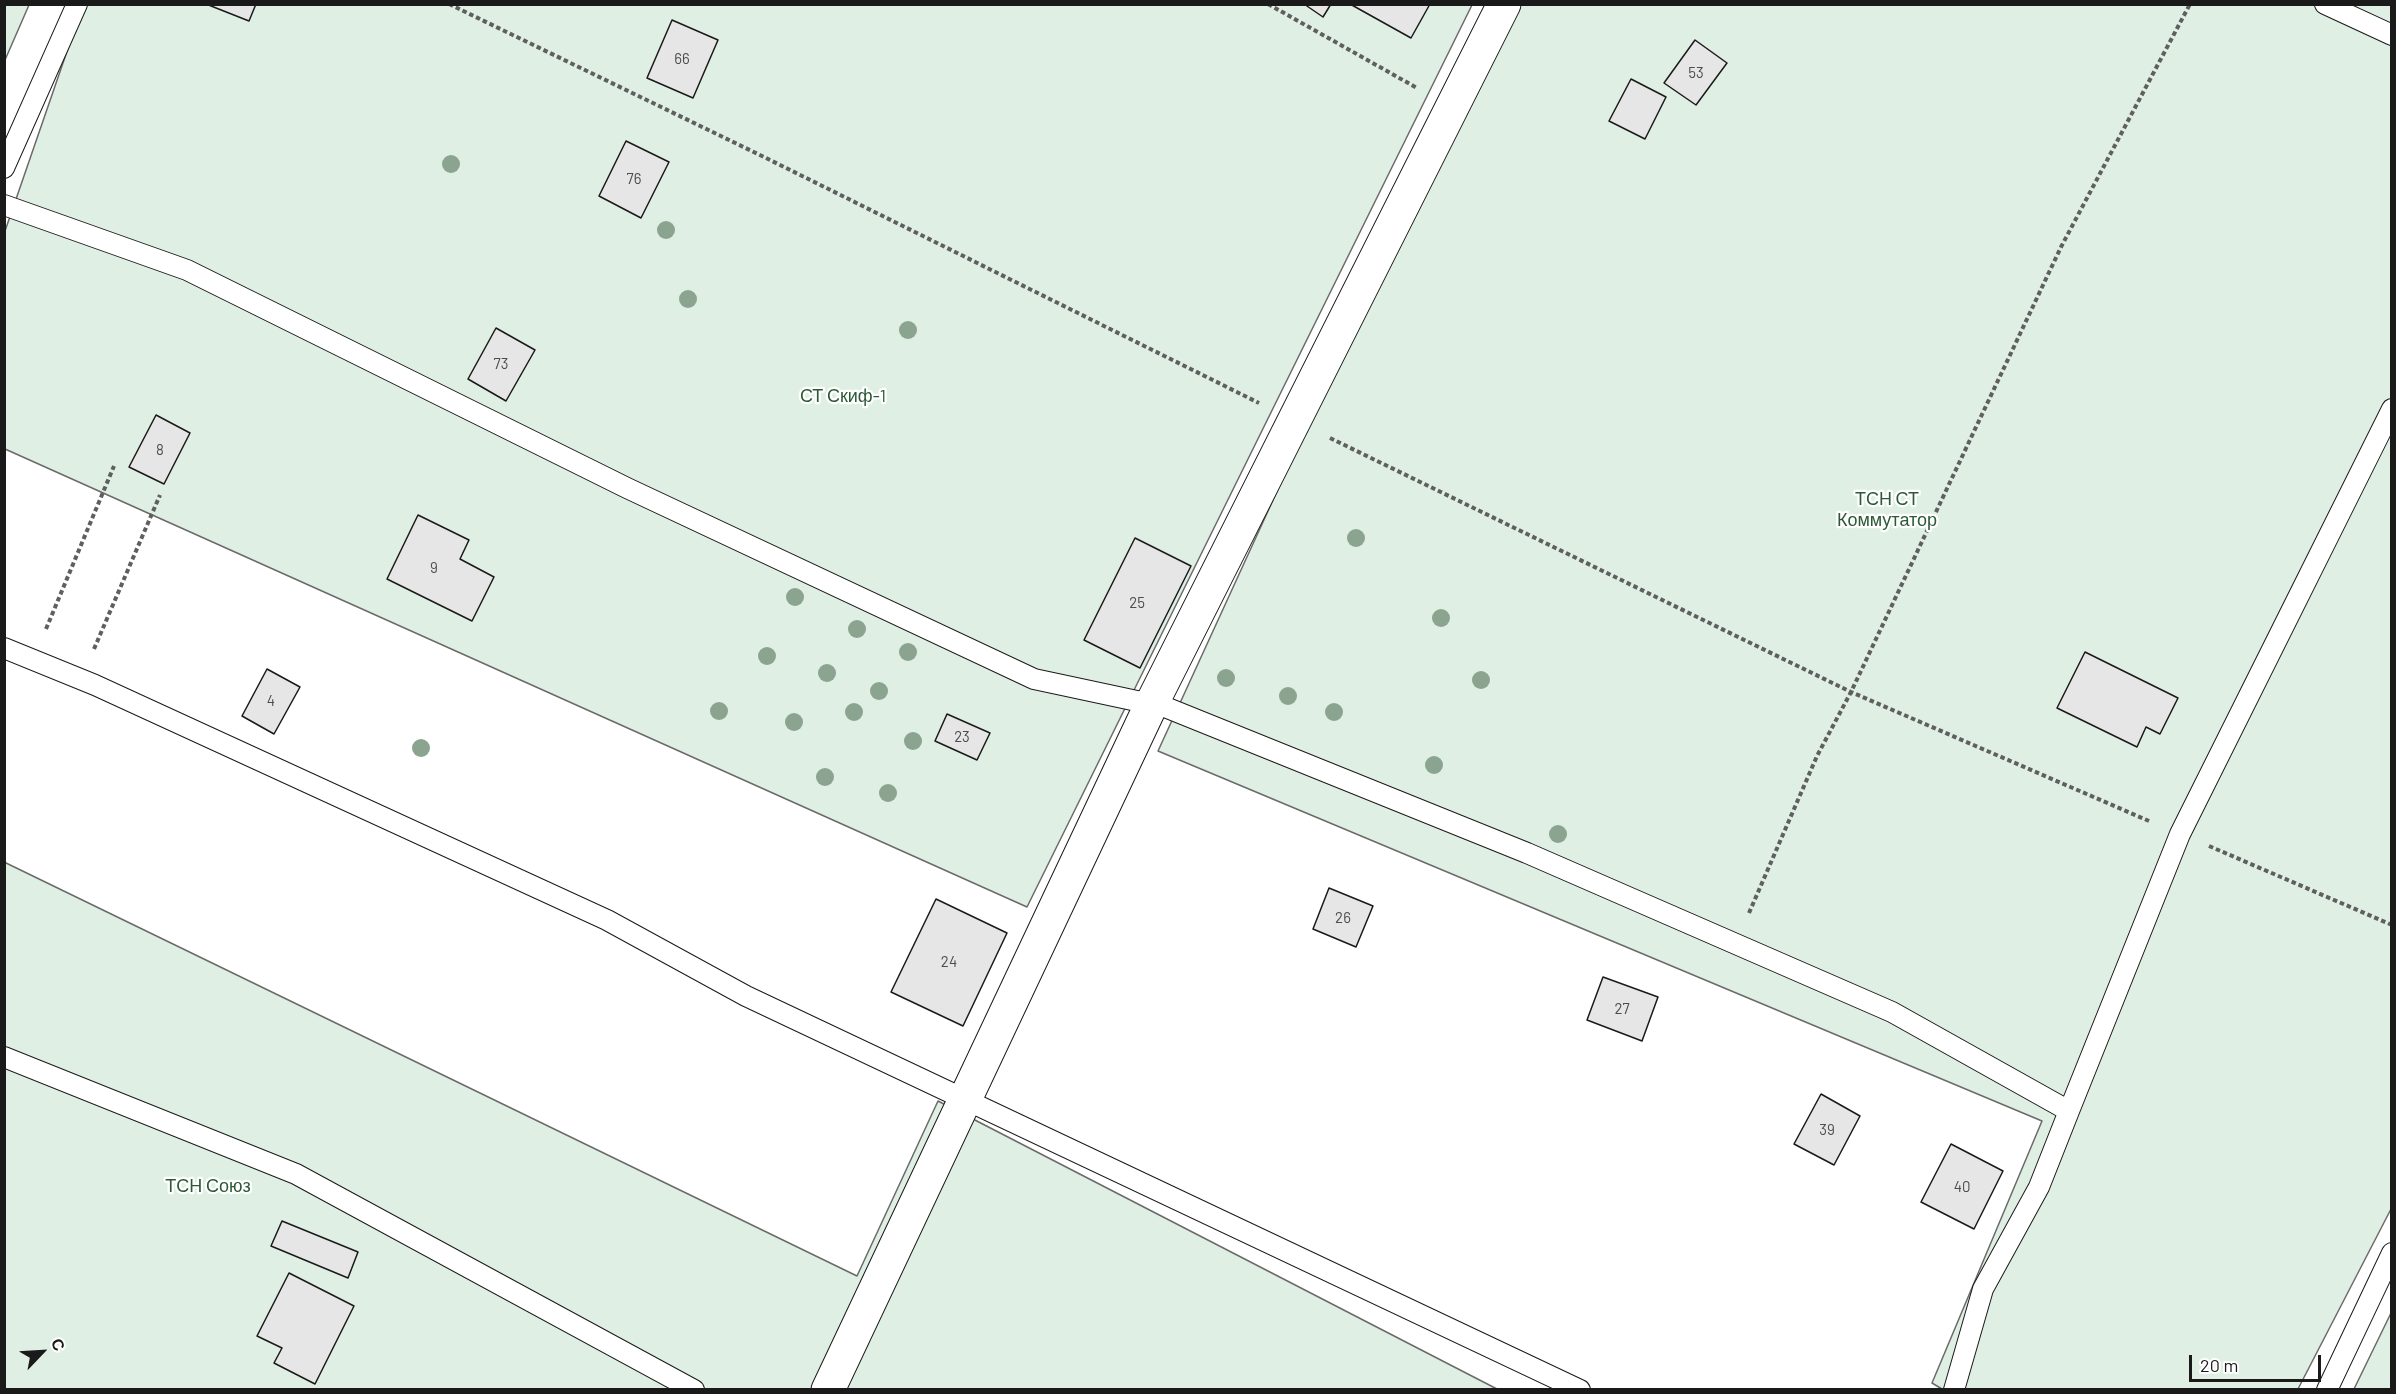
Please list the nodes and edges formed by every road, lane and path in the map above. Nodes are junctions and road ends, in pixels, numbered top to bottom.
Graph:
1 (77, 4) edge
2 (449, 4) edge
3 (1268, 4) edge
4 (1504, 4) edge
5 (2190, 4) edge
6 (2325, 4) edge
7 (2391, 35) edge
8 (1452, 108) junction
9 (4, 168) edge
10 (4, 205) edge
11 (2391, 409) edge
12 (1294, 421) junction
13 (114, 466) dead end
14 (160, 495) dead end
15 (4, 648) edge
16 (33, 659) junction
17 (81, 679) junction
18 (1851, 692) junction
19 (1151, 705) junction
20 (2180, 834) junction
21 (2391, 925) edge
22 (1735, 944) junction
23 (4, 1057) edge
24 (964, 1100) junction
25 (2069, 1110) junction
26 (2391, 1253) edge
27 (694, 1389) edge
28 (828, 1389) edge
29 (1580, 1389) edge
30 (1954, 1389) edge
31 (2327, 1389) edge

1 - 9 lane
2 - 12 path
3 - 8 path
4 - 8 street
5 - 18 path
6 - 7 lane
8 - 12 street
10 - 19 lane
11 - 20 lane
12 - 18 path
12 - 19 street
13 - 16 path
14 - 17 path
15 - 16 lane
16 - 17 lane
17 - 24 lane
18 - 20 path
18 - 22 path
19 - 22 lane
19 - 24 street
20 - 21 path
20 - 25 lane
22 - 25 lane
23 - 27 lane
24 - 28 street
24 - 29 lane
25 - 30 lane
26 - 31 lane

